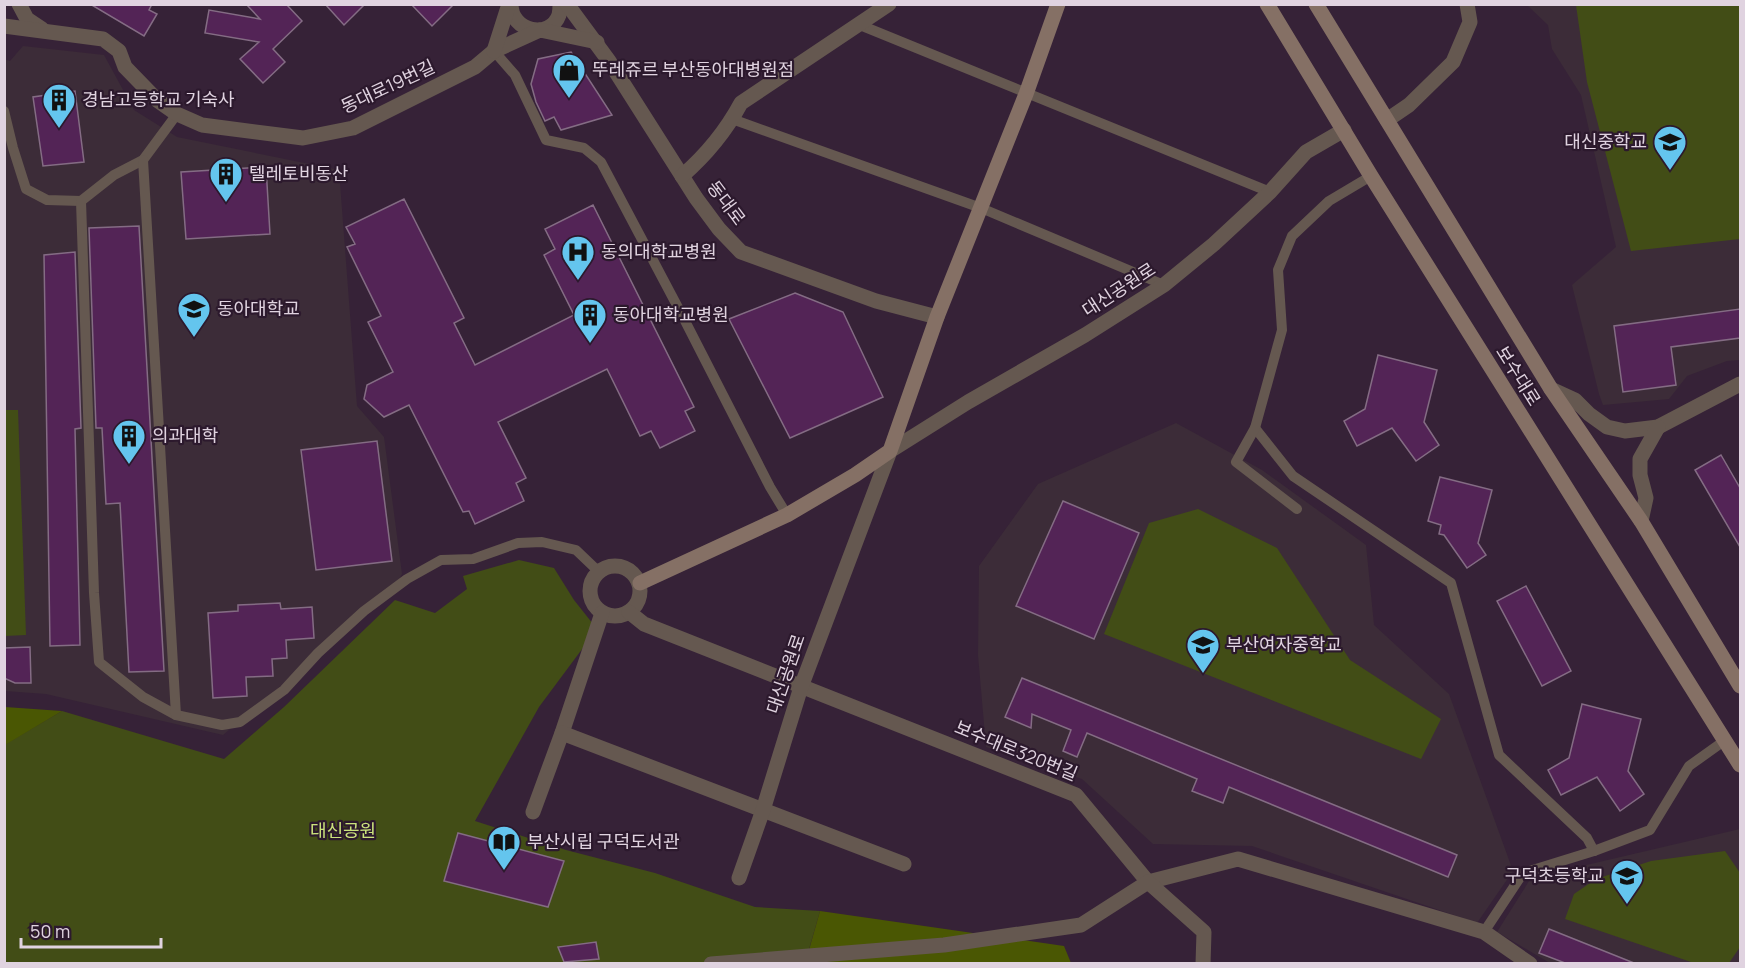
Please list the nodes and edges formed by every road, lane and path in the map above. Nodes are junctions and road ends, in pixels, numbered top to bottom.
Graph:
1 (19, 4) edge
2 (510, 4) edge
3 (560, 4) edge
4 (567, 4) edge
5 (889, 4) edge
6 (1058, 4) edge
7 (1267, 4) edge
8 (1316, 4) edge
9 (1467, 4) edge
10 (860, 25) junction
11 (4, 26) edge
12 (540, 30) junction
13 (45, 31) junction
14 (597, 42) junction
15 (494, 51) junction
16 (1026, 94) junction
17 (4, 111) edge
18 (177, 114) junction
19 (732, 119) junction
20 (1387, 120) junction
21 (1344, 130) junction
22 (143, 160) junction
23 (682, 176) junction
24 (1371, 177) junction
25 (1270, 192) junction
26 (81, 201) junction
27 (981, 208) junction
28 (1164, 285) junction
29 (937, 317) junction
30 (1740, 384) edge
31 (1551, 389) junction
32 (1658, 427) junction
33 (1255, 428) junction
34 (890, 451) junction
35 (1297, 509) dead end
36 (787, 515) junction
37 (1641, 521) junction
38 (598, 571) junction
39 (640, 583) junction
40 (630, 612) junction
41 (602, 613) junction
42 (1740, 686) edge
43 (801, 687) junction
44 (176, 715) junction
45 (562, 733) junction
46 (1724, 741) junction
47 (1740, 765) edge
48 (763, 810) junction
49 (533, 813) dead end
50 (1594, 851) junction
51 (904, 864) dead end
52 (739, 878) dead end
53 (1148, 882) junction
54 (1484, 932) junction
55 (711, 963) edge
56 (1203, 963) edge
57 (1530, 963) edge

1 - 13 street
2 - 12 street
2 - 15 street
3 - 12 street
4 - 14 street, 동대로
5 - 10 street
6 - 16 main road, 대신공원로
7 - 21 main road, 보수대로
8 - 20 main road, 보수대로
9 - 20 street
10 - 16 lane
10 - 19 street
11 - 13 street, 동대로19번길
12 - 14 street
12 - 15 street, 동대로19번길
13 - 18 street, 동대로19번길
14 - 23 street, 동대로
15 - 18 street, 동대로19번길
15 - 36 lane
16 - 25 lane
16 - 27 main road, 대신공원로
17 - 26 lane
18 - 22 lane
19 - 23 street
19 - 27 lane
20 - 31 main road, 보수대로
21 - 24 main road, 보수대로
21 - 25 street, 대신공원로
22 - 26 lane
22 - 44 lane
23 - 29 street, 동대로
24 - 33 lane
24 - 46 main road, 보수대로
25 - 28 street, 대신공원로
26 - 44 lane
27 - 28 lane
27 - 29 main road, 대신공원로
28 - 34 street, 대신공원로
29 - 34 main road, 대신공원로
30 - 32 street
31 - 32 street
31 - 37 main road, 보수대로
32 - 37 street
33 - 35 lane
33 - 50 lane
34 - 36 main road, 대신공원로
34 - 43 street, 대신공원로
36 - 39 main road, 대신공원로
37 - 42 main road, 보수대로
38 - 39 street
38 - 41 street
38 - 44 lane
39 - 40 street
40 - 41 street
40 - 43 street, 보수대로320번길
41 - 45 street
43 - 48 street, 대신공원로
43 - 53 street, 보수대로320번길
45 - 48 street
45 - 49 street
46 - 47 main road, 보수대로
46 - 50 lane
48 - 51 street
48 - 52 street, 대신공원로
50 - 54 lane
53 - 54 street
53 - 55 street
53 - 56 street, 보수대로320번길
54 - 57 street

